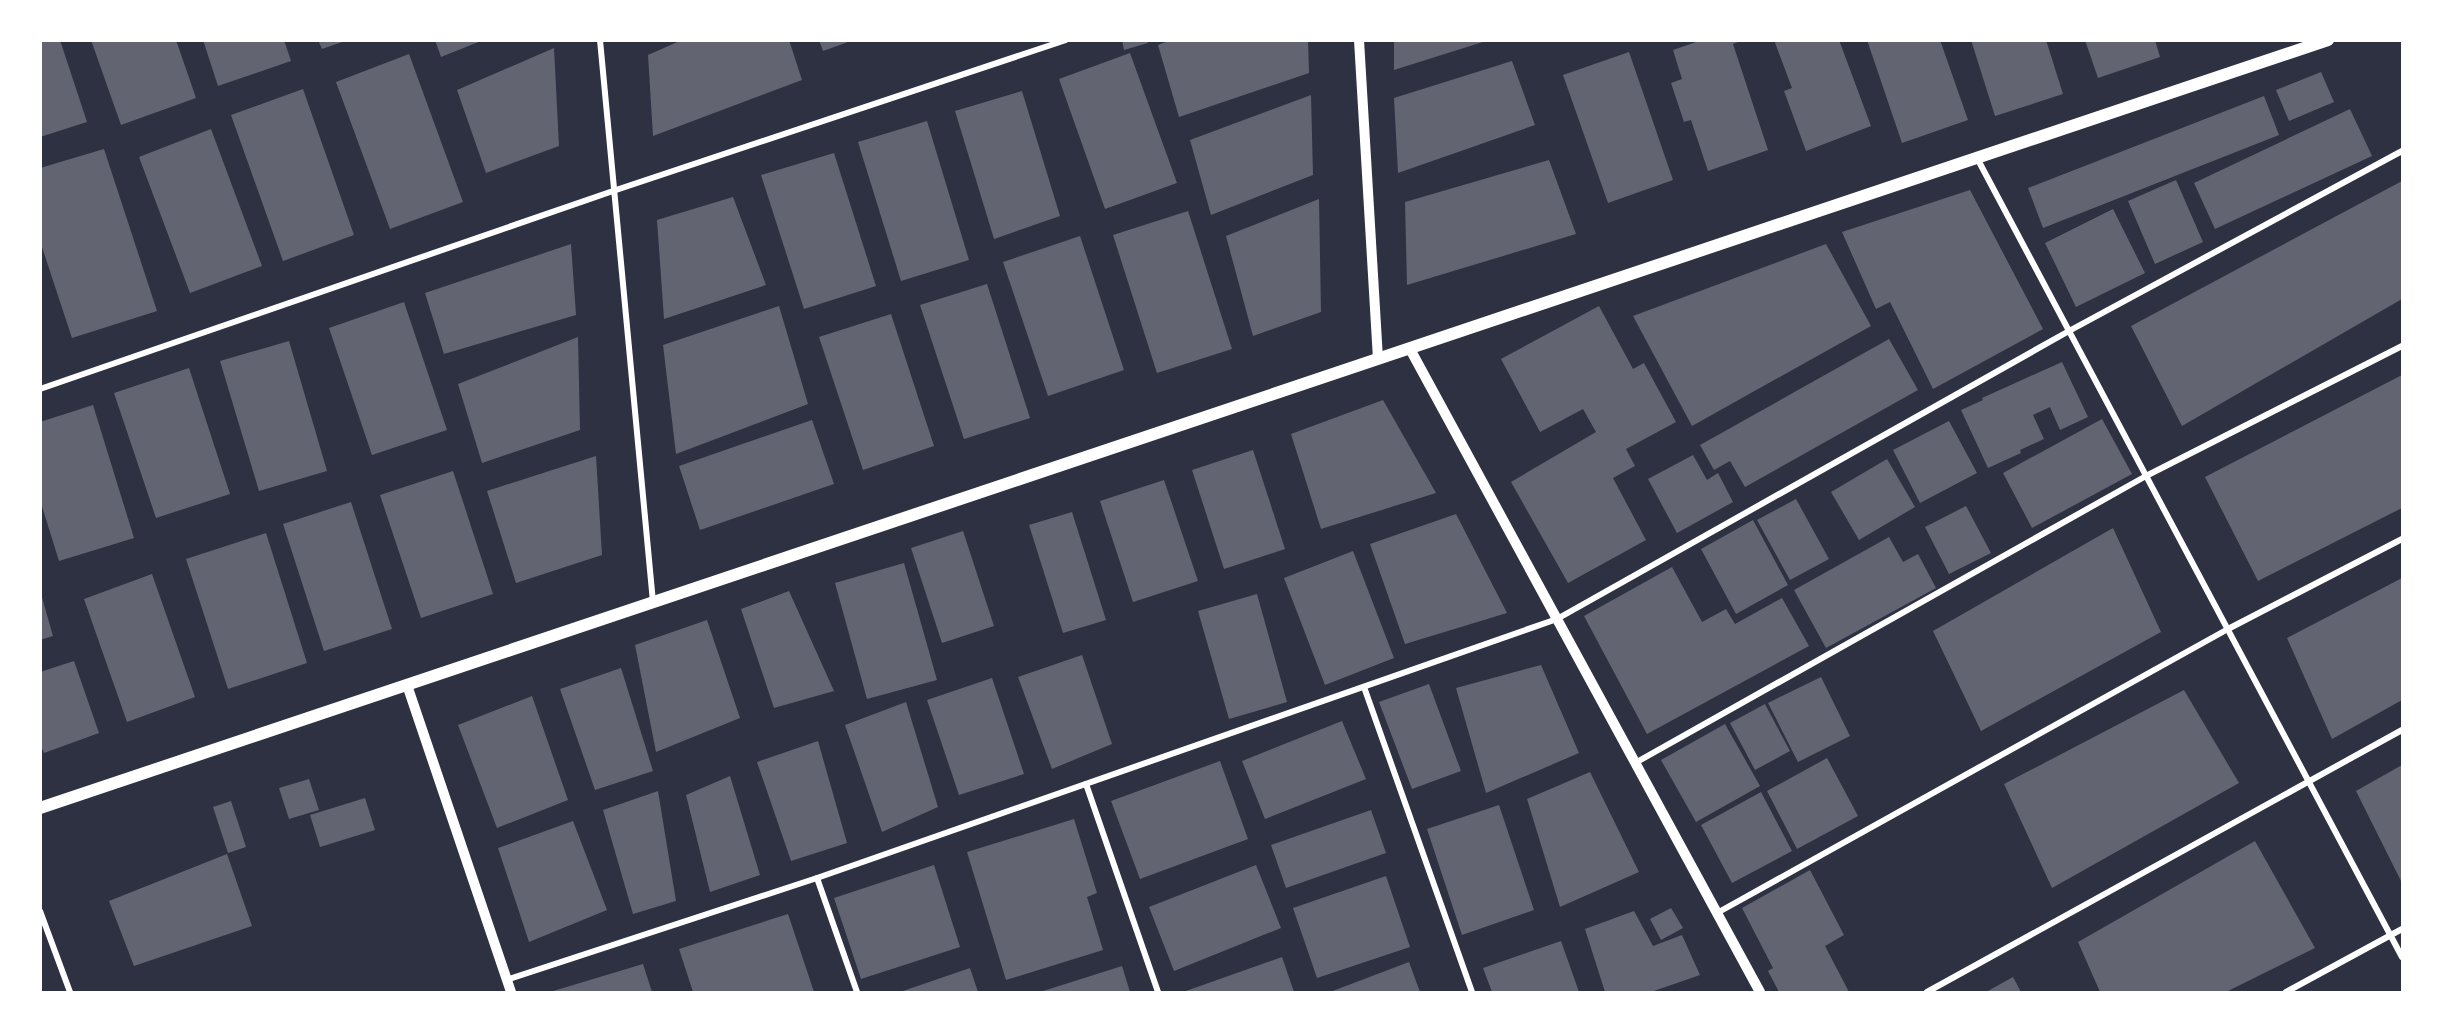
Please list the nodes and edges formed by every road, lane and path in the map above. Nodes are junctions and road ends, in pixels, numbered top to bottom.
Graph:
1 (600, 40) edge
2 (1066, 40) edge
3 (1359, 40) edge
4 (2328, 40) edge
5 (2403, 151) edge
6 (1977, 158) junction
7 (613, 192) junction
8 (2069, 330) junction
9 (2403, 346) edge
10 (1410, 349) junction
11 (1378, 359) junction
12 (40, 389) edge
13 (2146, 476) junction
14 (2403, 539) edge
15 (653, 603) junction
16 (1557, 619) junction
17 (2228, 629) junction
18 (407, 685) junction
19 (1364, 687) junction
20 (2403, 730) edge
21 (1635, 763) junction
22 (2309, 781) junction
23 (1086, 784) junction
24 (40, 808) edge
25 (817, 878) junction
26 (40, 910) edge
27 (1717, 913) junction
28 (2403, 929) edge
29 (2391, 936) junction
30 (2403, 957) edge
31 (506, 980) junction
32 (70, 993) edge
33 (511, 993) edge
34 (857, 993) edge
35 (1158, 993) edge
36 (1472, 993) edge
37 (1760, 993) edge
38 (1927, 993) edge
39 (2286, 993) edge

1 - 7 street
2 - 7 street
3 - 11 street
4 - 6 main road
5 - 8 street
6 - 8 street
6 - 10 main road
7 - 12 street
7 - 15 street
8 - 13 street
8 - 16 street
9 - 13 street
10 - 11 main road
10 - 16 street
11 - 15 main road
13 - 17 street
13 - 21 street
14 - 17 street
15 - 18 main road
16 - 19 street
16 - 21 street
17 - 22 street
17 - 27 street
18 - 24 main road
18 - 31 street
19 - 23 street
19 - 36 street
20 - 22 street
21 - 27 street
22 - 29 street
22 - 38 street
23 - 25 street
23 - 35 street
25 - 31 street
25 - 34 street
26 - 32 street
27 - 37 street
28 - 29 street
29 - 30 street
29 - 39 street
31 - 33 street

